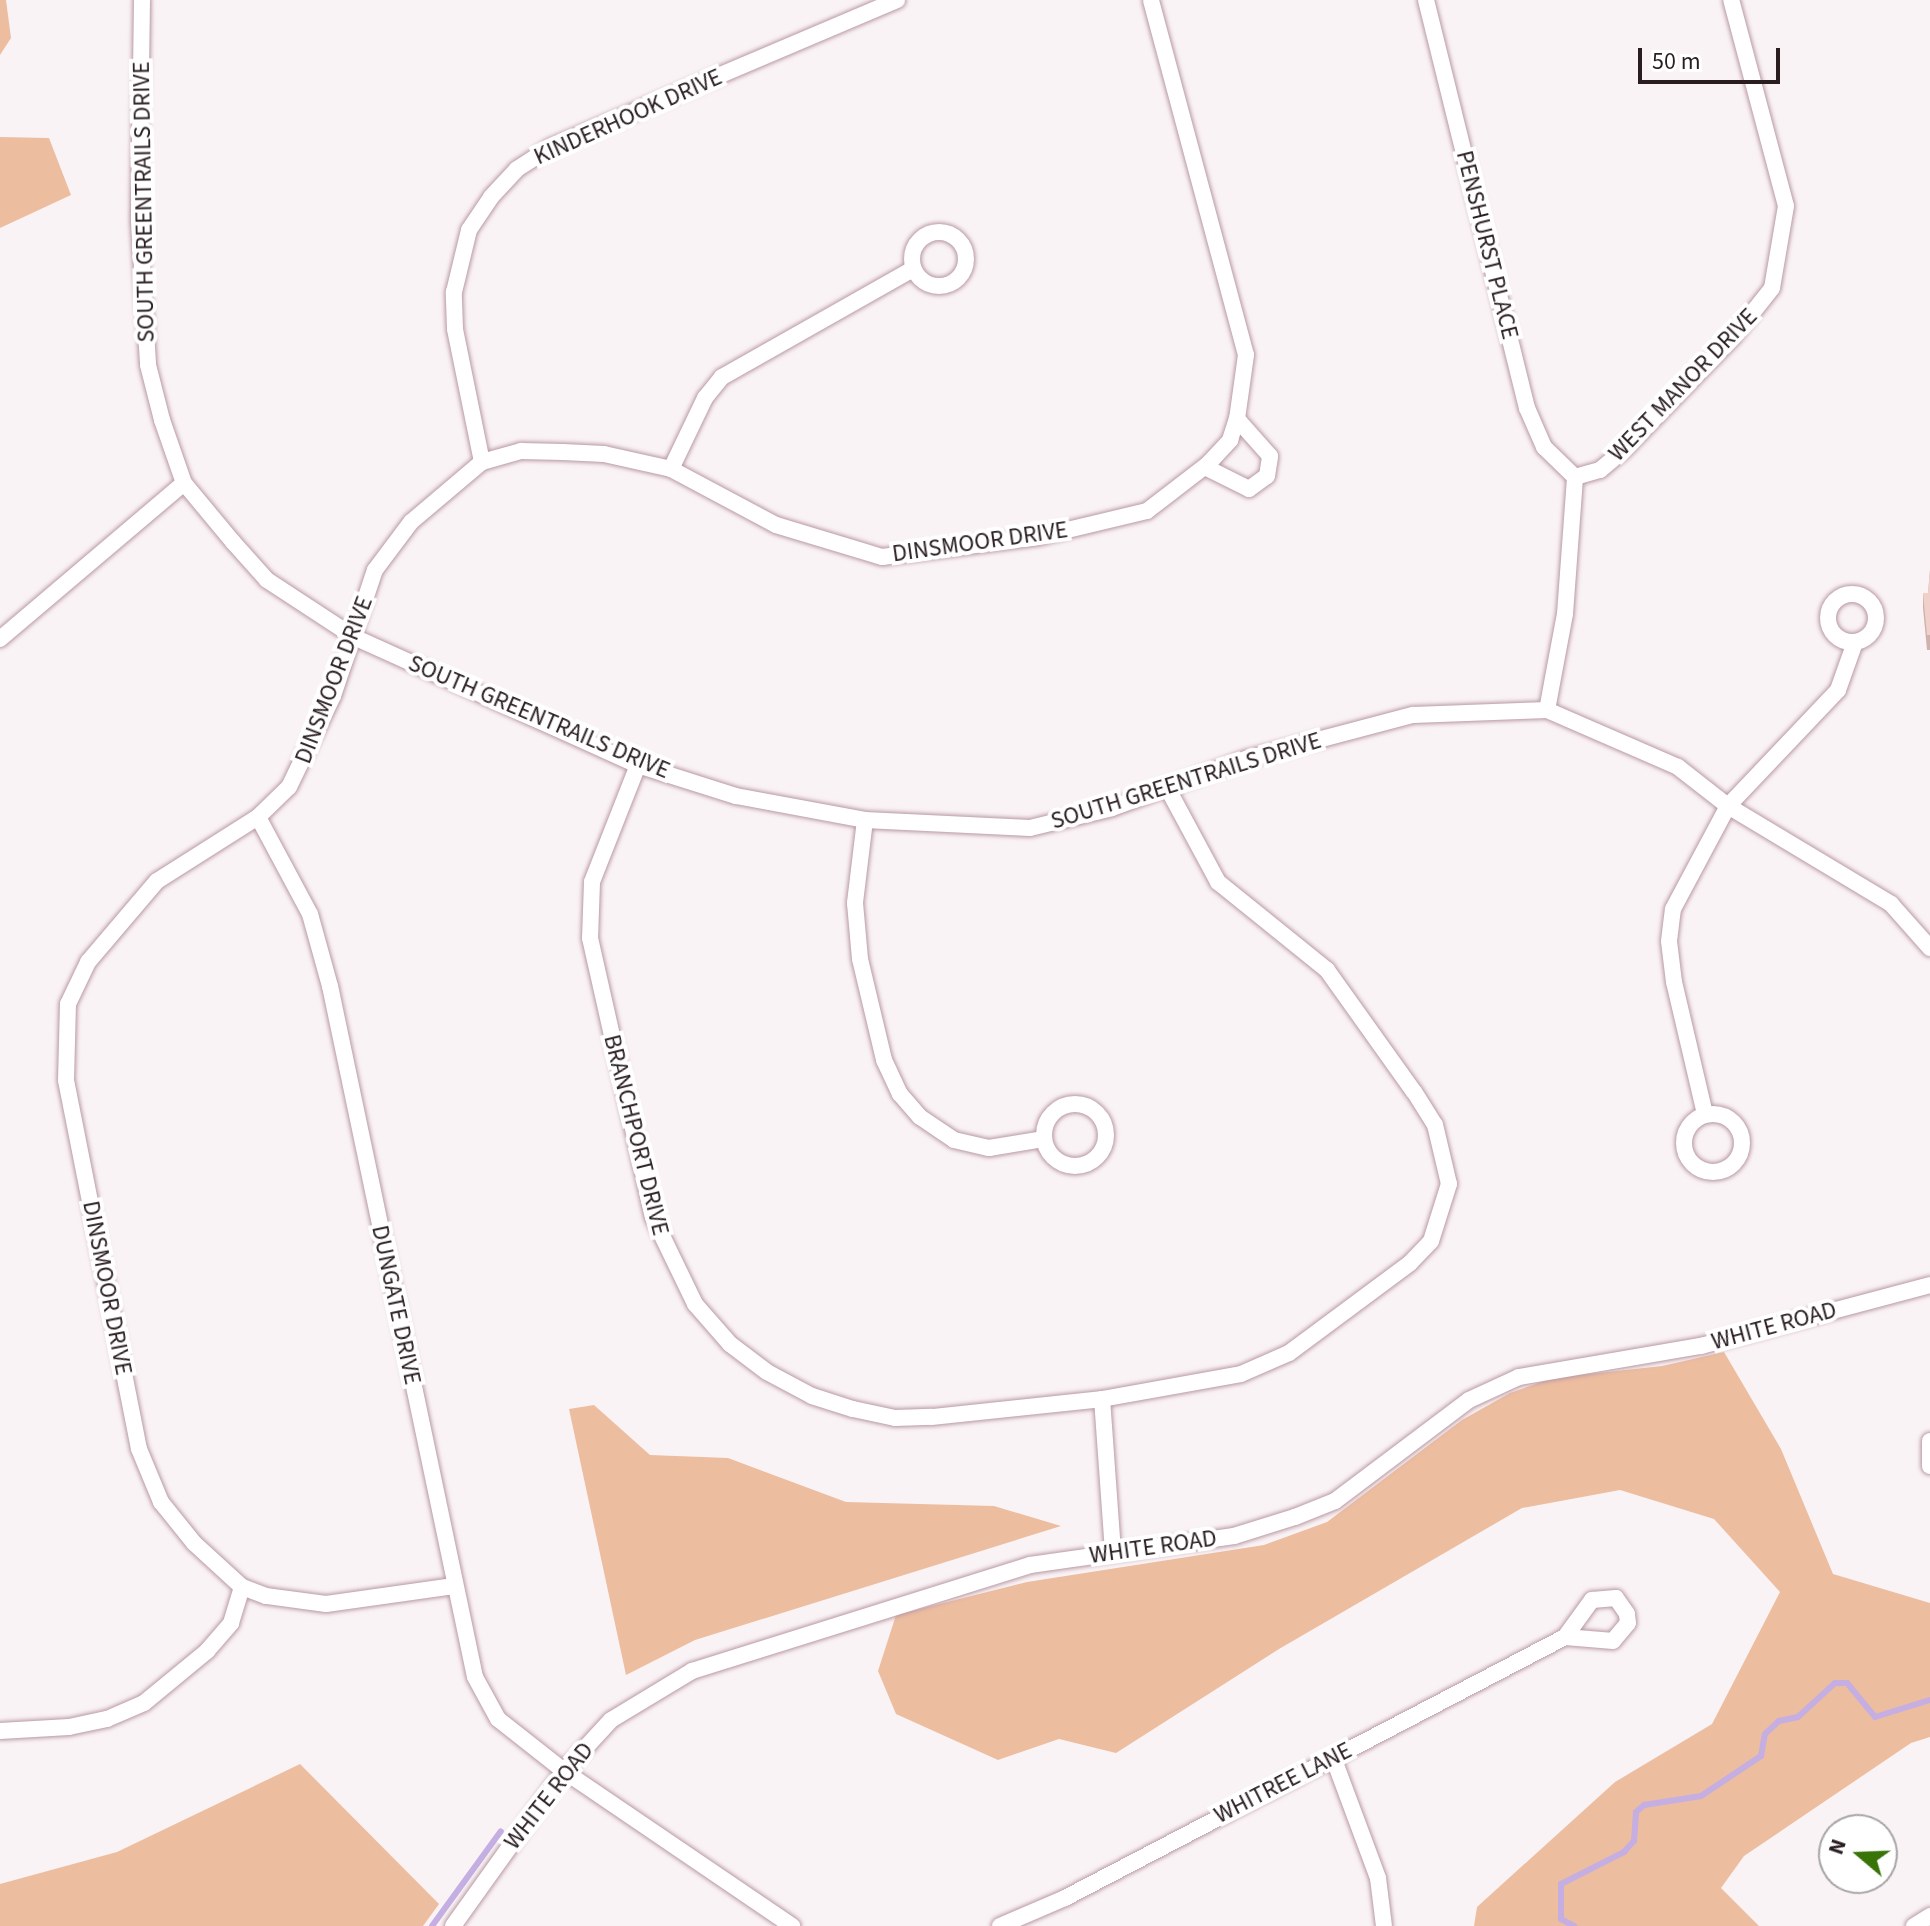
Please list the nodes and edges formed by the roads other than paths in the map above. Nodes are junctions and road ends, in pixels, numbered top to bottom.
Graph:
1 (142, 0) edge
2 (897, 0) edge
3 (1151, 0) edge
4 (1426, 0) edge
5 (1731, 0) edge
6 (913, 269) dead end
7 (1237, 419) junction
8 (482, 462) junction
9 (1205, 467) junction
10 (671, 469) junction
11 (1575, 477) junction
12 (184, 483) junction
13 (354, 637) junction
14 (0, 639) edge
15 (1854, 645) dead end
16 (1547, 710) junction
17 (638, 765) junction
18 (1168, 789) junction
19 (1728, 806) junction
20 (258, 817) junction
21 (865, 820) junction
22 (1930, 948) edge
23 (1705, 1114) dead end
24 (1044, 1139) dead end
25 (1930, 1285) edge
26 (1102, 1399) junction
27 (1930, 1441) edge
28 (1930, 1466) edge
29 (1113, 1552) junction
30 (454, 1586) junction
31 (242, 1587) junction
32 (1565, 1637) dead end
33 (0, 1731) edge
34 (1333, 1757) junction
35 (564, 1771) junction
36 (1930, 1916) edge
37 (453, 1926) edge
38 (792, 1926) edge
39 (1000, 1926) edge
40 (1384, 1926) edge
41 (1914, 1926) edge

1 - 12 street, SOUTH GREENTRAILS DRIVE
2 - 8 street, KINDERHOOK DRIVE
3 - 7 street
4 - 11 street, PENSHURST PLACE
5 - 11 street, WEST MANOR DRIVE
6 - 10 street
7 - 9 street, DINSMOOR DRIVE
7 - 9 street
8 - 10 street, DINSMOOR DRIVE
8 - 13 street, DINSMOOR DRIVE
9 - 10 street, DINSMOOR DRIVE
11 - 16 street
12 - 13 street, SOUTH GREENTRAILS DRIVE
12 - 14 street
13 - 17 street, SOUTH GREENTRAILS DRIVE
13 - 20 street, DINSMOOR DRIVE
15 - 19 street
16 - 18 street, SOUTH GREENTRAILS DRIVE
16 - 19 street, SOUTH GREENTRAILS DRIVE
17 - 21 street, SOUTH GREENTRAILS DRIVE
17 - 26 street, BRANCHPORT DRIVE
18 - 21 street, SOUTH GREENTRAILS DRIVE
18 - 26 street, BRANCHPORT DRIVE
19 - 22 street, SOUTH GREENTRAILS DRIVE
19 - 23 street
20 - 30 street, DUNGATE DRIVE
20 - 31 street, DINSMOOR DRIVE
21 - 24 street
25 - 29 street, WHITE ROAD
26 - 29 street
27 - 28 street
29 - 35 street, WHITE ROAD
30 - 31 street, DINSMOOR DRIVE
30 - 35 street, DUNGATE DRIVE
31 - 33 street
32 - 34 street, WHITREE LANE
34 - 39 street, WHITREE LANE
34 - 40 street
35 - 37 street, WHITE ROAD
35 - 38 street
36 - 41 street

